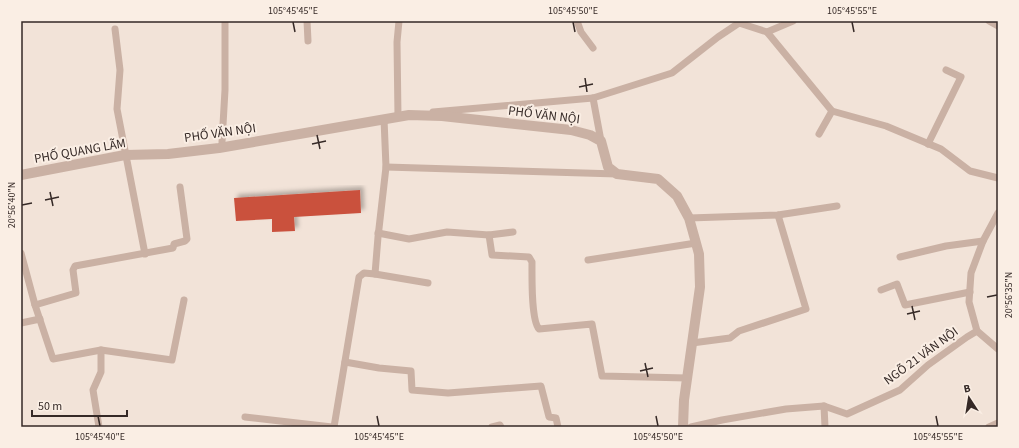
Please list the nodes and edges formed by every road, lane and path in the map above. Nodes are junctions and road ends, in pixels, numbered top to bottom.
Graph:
1 (225, 21) edge
2 (307, 21) edge
3 (399, 21) edge
4 (577, 21) edge
5 (757, 21) edge
6 (793, 21) edge
7 (989, 21) edge
8 (739, 22) edge
9 (749, 26) junction
10 (998, 26) edge
11 (115, 29) dead end
12 (767, 32) junction
13 (308, 42) dead end
14 (594, 48) dead end
15 (946, 70) dead end
16 (593, 98) junction
17 (832, 111) junction
18 (409, 115) junction
19 (398, 117) junction
20 (384, 119) junction
21 (819, 134) dead end
22 (601, 141) junction
23 (222, 142) dead end
24 (928, 144) junction
25 (168, 154) joint
26 (124, 155) junction
27 (386, 167) junction
28 (617, 174) junction
29 (21, 175) edge
30 (998, 178) edge
31 (180, 187) dead end
32 (837, 206) dead end
33 (998, 213) edge
34 (778, 215) junction
35 (689, 218) junction
36 (513, 232) dead end
37 (378, 233) junction
38 (490, 234) junction
39 (983, 242) junction
40 (696, 243) junction
41 (21, 254) edge
42 (145, 254) junction
43 (900, 257) dead end
44 (588, 260) dead end
45 (375, 274) junction
46 (428, 283) dead end
47 (881, 290) dead end
48 (970, 292) junction
49 (184, 300) dead end
50 (35, 305) junction
51 (40, 319) junction
52 (21, 323) edge
53 (977, 331) junction
54 (692, 343) junction
55 (998, 349) edge
56 (101, 350) junction
57 (345, 362) junction
58 (687, 378) junction
59 (824, 406) junction
60 (246, 417) dead end
61 (998, 423) edge
62 (99, 427) edge
63 (333, 427) edge
64 (492, 427) edge
65 (501, 427) edge
66 (558, 427) edge
67 (683, 427) edge
68 (691, 427) edge
69 (825, 427) edge
70 (989, 427) edge

1 - 23 lane
2 - 13 lane
3 - 19 lane
4 - 14 lane
5 - 9 lane
6 - 12 lane
7 - 10 lane
8 - 9 lane
8 - 16 lane
9 - 12 lane
11 - 26 lane
12 - 17 lane
15 - 24 lane
16 - 18 lane
16 - 22 lane
17 - 21 lane
17 - 24 lane
18 - 19 street, PHỐ VĂN NỘI
18 - 22 street, PHỐ VĂN NỘI
19 - 20 street, PHỐ VĂN NỘI
20 - 25 street, PHỐ VĂN NỘI
20 - 27 lane
22 - 28 street
24 - 30 lane
25 - 26 street, PHỐ QUANG LÃM
26 - 29 street, PHỐ QUANG LÃM
26 - 42 lane
27 - 28 lane
27 - 37 lane
28 - 35 street
31 - 42 lane
32 - 34 lane
33 - 39 lane
34 - 35 lane
34 - 54 lane
35 - 40 street
36 - 38 lane
37 - 38 lane
37 - 45 lane
38 - 58 lane
39 - 43 lane
39 - 48 lane
40 - 44 lane
40 - 54 street
41 - 50 lane
42 - 50 lane
45 - 46 lane
45 - 57 lane
47 - 48 lane
48 - 53 lane
49 - 56 lane
50 - 51 lane
51 - 52 lane
51 - 56 lane
53 - 55 lane, NGÕ 21 VĂN NỘI
53 - 59 lane, NGÕ 21 VĂN NỘI
54 - 58 street
56 - 62 lane
57 - 63 lane
57 - 66 lane
58 - 67 street
59 - 68 lane, NGÕ 21 VĂN NỘI
59 - 69 lane
60 - 63 lane
61 - 70 lane
64 - 65 lane

